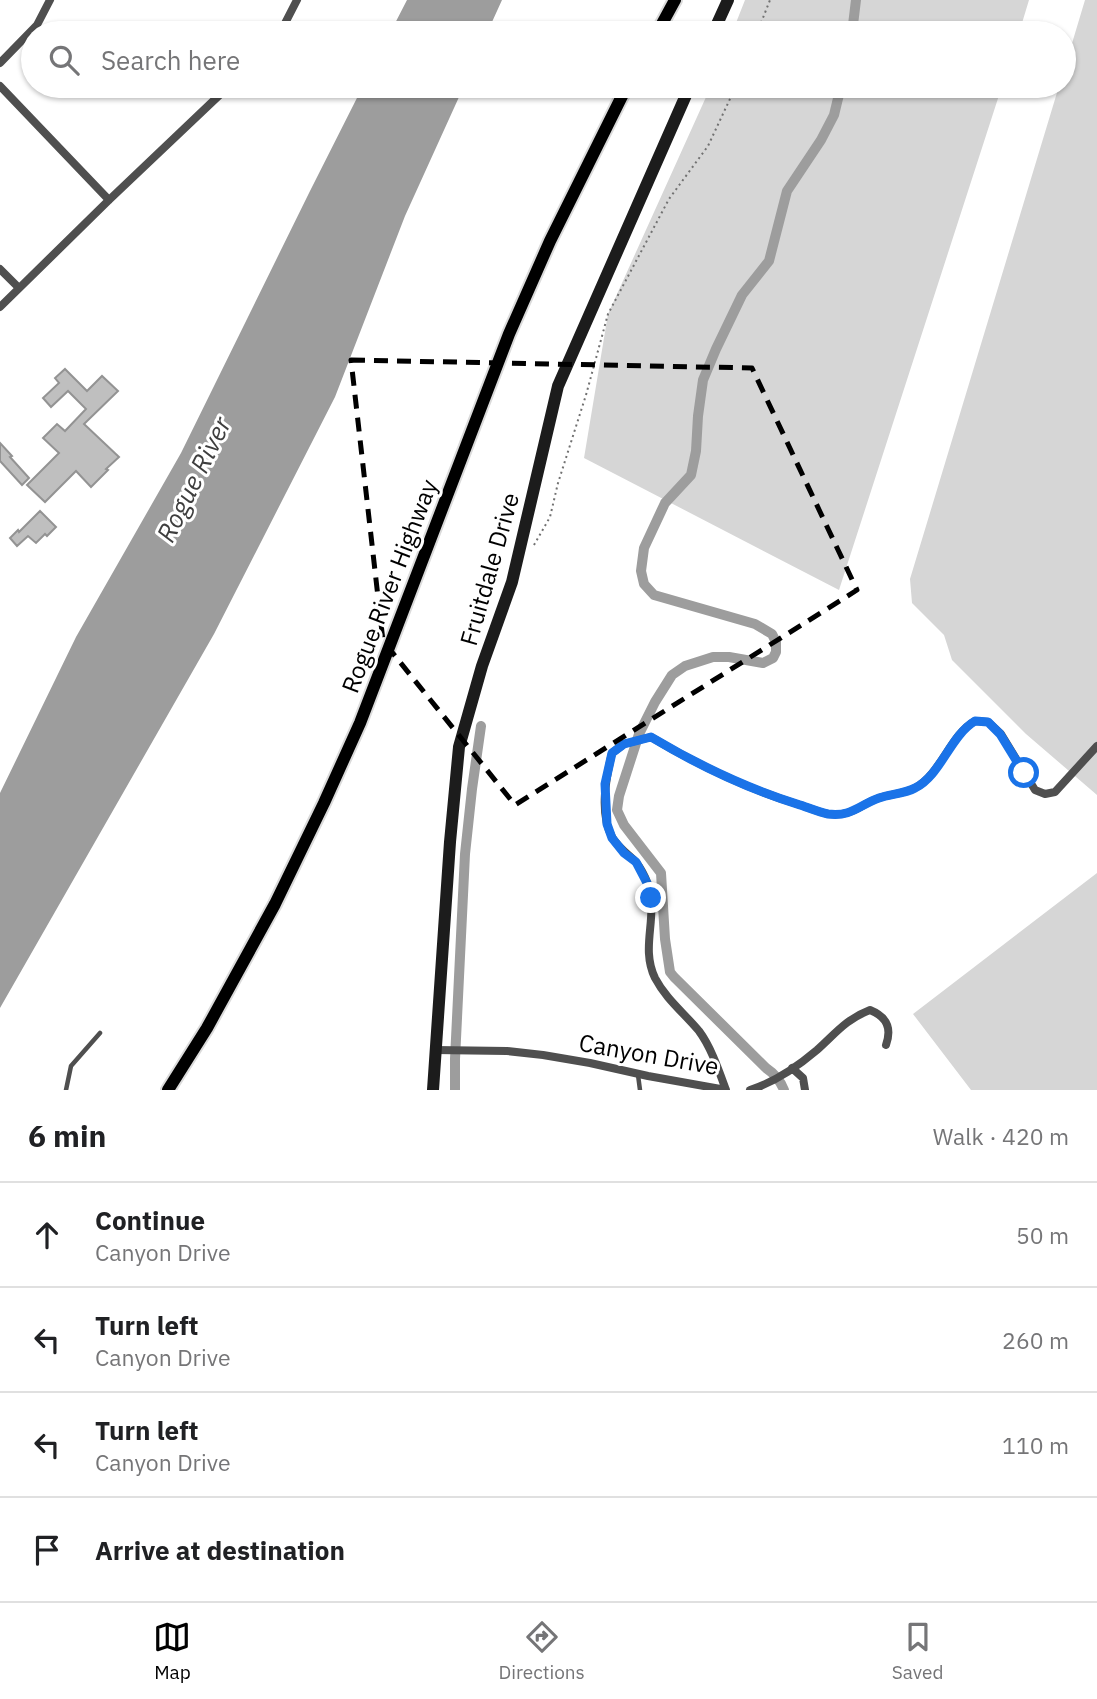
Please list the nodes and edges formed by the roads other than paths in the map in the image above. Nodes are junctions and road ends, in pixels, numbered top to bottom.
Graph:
1 (50, 0) edge
2 (297, 0) edge
3 (676, 0) edge
4 (728, 0) edge
5 (39, 21) edge
6 (286, 21) edge
7 (664, 21) edge
8 (718, 21) edge
9 (21, 41) edge
10 (0, 63) edge
11 (0, 86) edge
12 (216, 98) edge
13 (621, 98) edge
14 (685, 98) edge
15 (108, 200) junction
16 (0, 269) edge
17 (19, 288) junction
18 (0, 307) edge
19 (1097, 746) edge
20 (100, 1033) dead end
21 (886, 1045) dead end
22 (435, 1050) junction
23 (793, 1069) junction
24 (638, 1074) junction
25 (66, 1090) edge
26 (168, 1090) edge
27 (433, 1090) edge
28 (640, 1090) edge
29 (726, 1090) edge
30 (734, 1090) edge
31 (750, 1090) edge
32 (805, 1090) edge

1 - 5 street
2 - 6 street
3 - 7 main road
4 - 8 street
9 - 10 street
11 - 15 street
12 - 15 street
13 - 26 main road, Rogue River Highway
14 - 22 street, Fruitdale Drive
15 - 17 street
16 - 17 street
17 - 18 street
19 - 29 street, Canyon Drive
20 - 25 lane
21 - 23 street
22 - 24 street, Canyon Drive
22 - 27 street, Fruitdale Drive
23 - 31 street
23 - 32 street
24 - 28 lane
24 - 29 street, Canyon Drive
29 - 30 street

